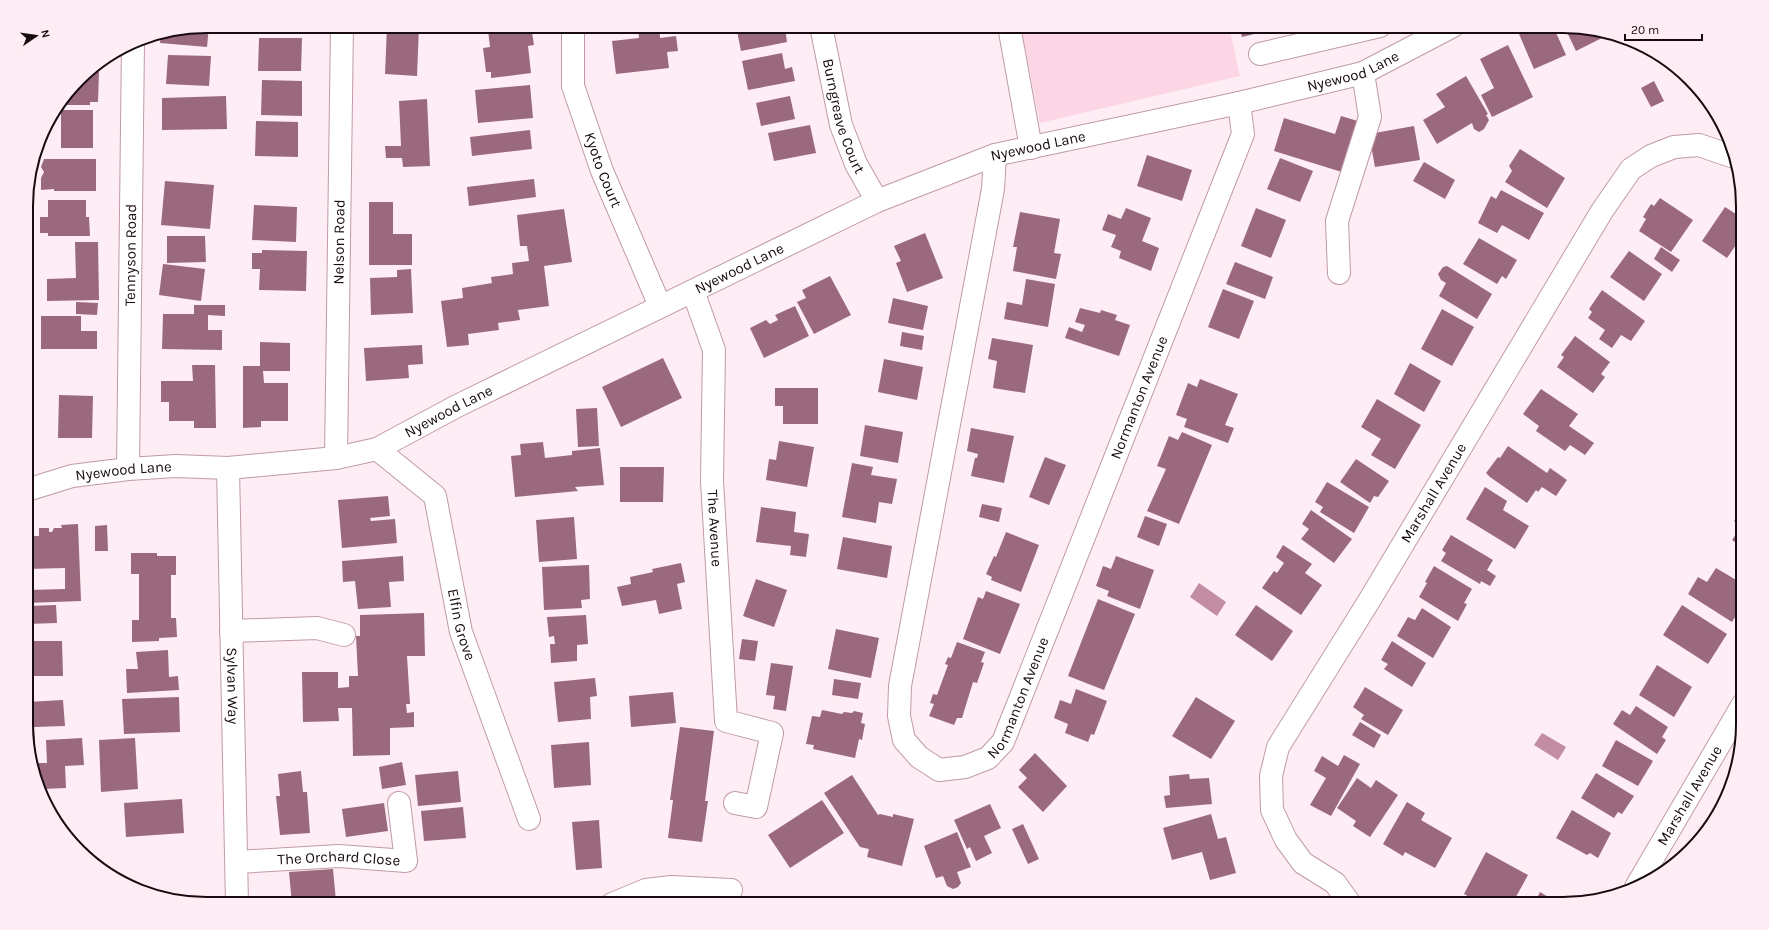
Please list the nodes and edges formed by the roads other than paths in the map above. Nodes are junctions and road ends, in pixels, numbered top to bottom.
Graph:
1 (342, 33) edge
2 (573, 33) edge
3 (822, 33) edge
4 (1009, 33) edge
5 (1352, 33) edge
6 (1384, 33) edge
7 (1440, 33) edge
8 (133, 49) edge
9 (1260, 54) dead end
10 (1392, 59) junction
11 (1363, 73) junction
12 (1239, 103) junction
13 (1032, 148) junction
14 (995, 155) junction
15 (1728, 155) edge
16 (877, 201) junction
17 (1339, 273) dead end
18 (693, 291) junction
19 (660, 306) junction
20 (377, 450) junction
21 (336, 458) junction
22 (228, 468) junction
23 (128, 469) junction
24 (33, 488) edge
25 (231, 632) junction
26 (344, 634) dead end
27 (1736, 716) edge
28 (399, 803) dead end
29 (735, 803) dead end
30 (529, 819) dead end
31 (237, 862) junction
32 (1641, 879) edge
33 (731, 890) dead end
34 (237, 897) edge
35 (629, 897) edge
36 (1345, 897) edge

1 - 21 street, Nelson Road
2 - 19 street, Kyoto Court
3 - 16 street, Burngreave Court
4 - 13 street
5 - 9 street
6 - 10 street
7 - 10 street, Nyewood Lane
8 - 23 street, Tennyson Road
10 - 11 street, Nyewood Lane
11 - 12 street, Nyewood Lane
11 - 17 street
12 - 13 street, Nyewood Lane
12 - 14 street, Normanton Avenue
13 - 14 street, Nyewood Lane
14 - 16 street, Nyewood Lane
15 - 36 street, Marshall Avenue
16 - 18 street, Nyewood Lane
18 - 19 street, Nyewood Lane
18 - 29 street, The Avenue
19 - 20 street, Nyewood Lane
20 - 21 street, Nyewood Lane
20 - 30 street, Elfin Grove
21 - 22 street, Nyewood Lane
22 - 23 street, Nyewood Lane
22 - 25 street, Sylvan Way
23 - 24 street, Nyewood Lane
25 - 26 street
25 - 31 street, Sylvan Way
27 - 32 street, Marshall Avenue
28 - 31 street, The Orchard Close
31 - 34 street, Sylvan Way
33 - 35 street

